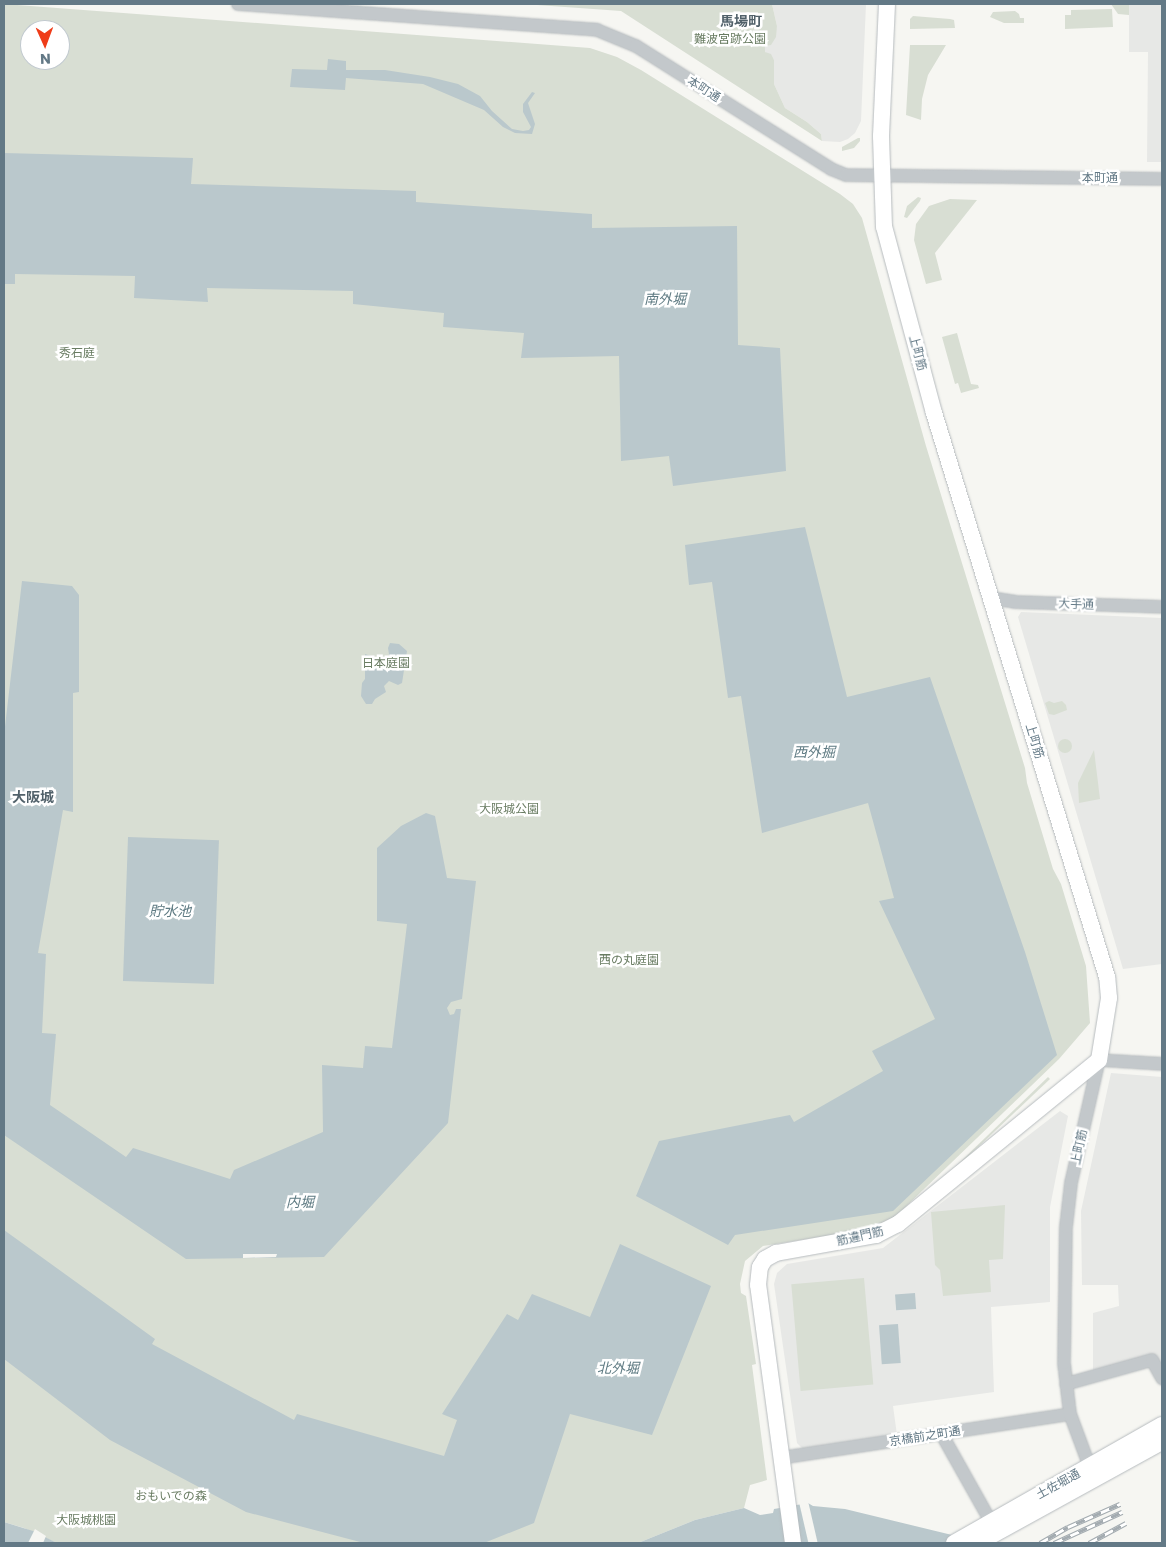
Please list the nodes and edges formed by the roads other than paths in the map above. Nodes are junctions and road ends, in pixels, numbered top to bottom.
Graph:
1 (238, 4) edge
2 (887, 4) edge
3 (882, 176) junction
4 (1162, 179) edge
5 (991, 598) junction
6 (1162, 607) edge
7 (1099, 1060) junction
8 (1162, 1064) edge
9 (1162, 1378) edge
10 (1066, 1384) junction
11 (1070, 1414) junction
12 (1162, 1425) edge
13 (941, 1433) junction
14 (1162, 1442) edge
15 (780, 1458) junction
16 (1092, 1473) junction
17 (983, 1534) edge
18 (793, 1543) edge
19 (954, 1543) edge

1 - 3 street, 本町通
2 - 3 main road, 上町筋
3 - 4 street, 本町通
3 - 5 main road, 上町筋
5 - 6 street, 大手通
5 - 7 main road, 上町筋
7 - 8 street
7 - 10 street, 上町筋
7 - 15 main road, 筋違門筋
9 - 10 street
10 - 11 street, 上町筋
11 - 13 street, 京橋前之町通
11 - 16 street, 上町筋
12 - 16 main road, 土佐堀通
13 - 15 street, 京橋前之町通
13 - 17 street
14 - 16 main road, 土佐堀通
15 - 18 main road, 筋違門筋
16 - 17 main road, 土佐堀通
17 - 19 main road, 土佐堀通

